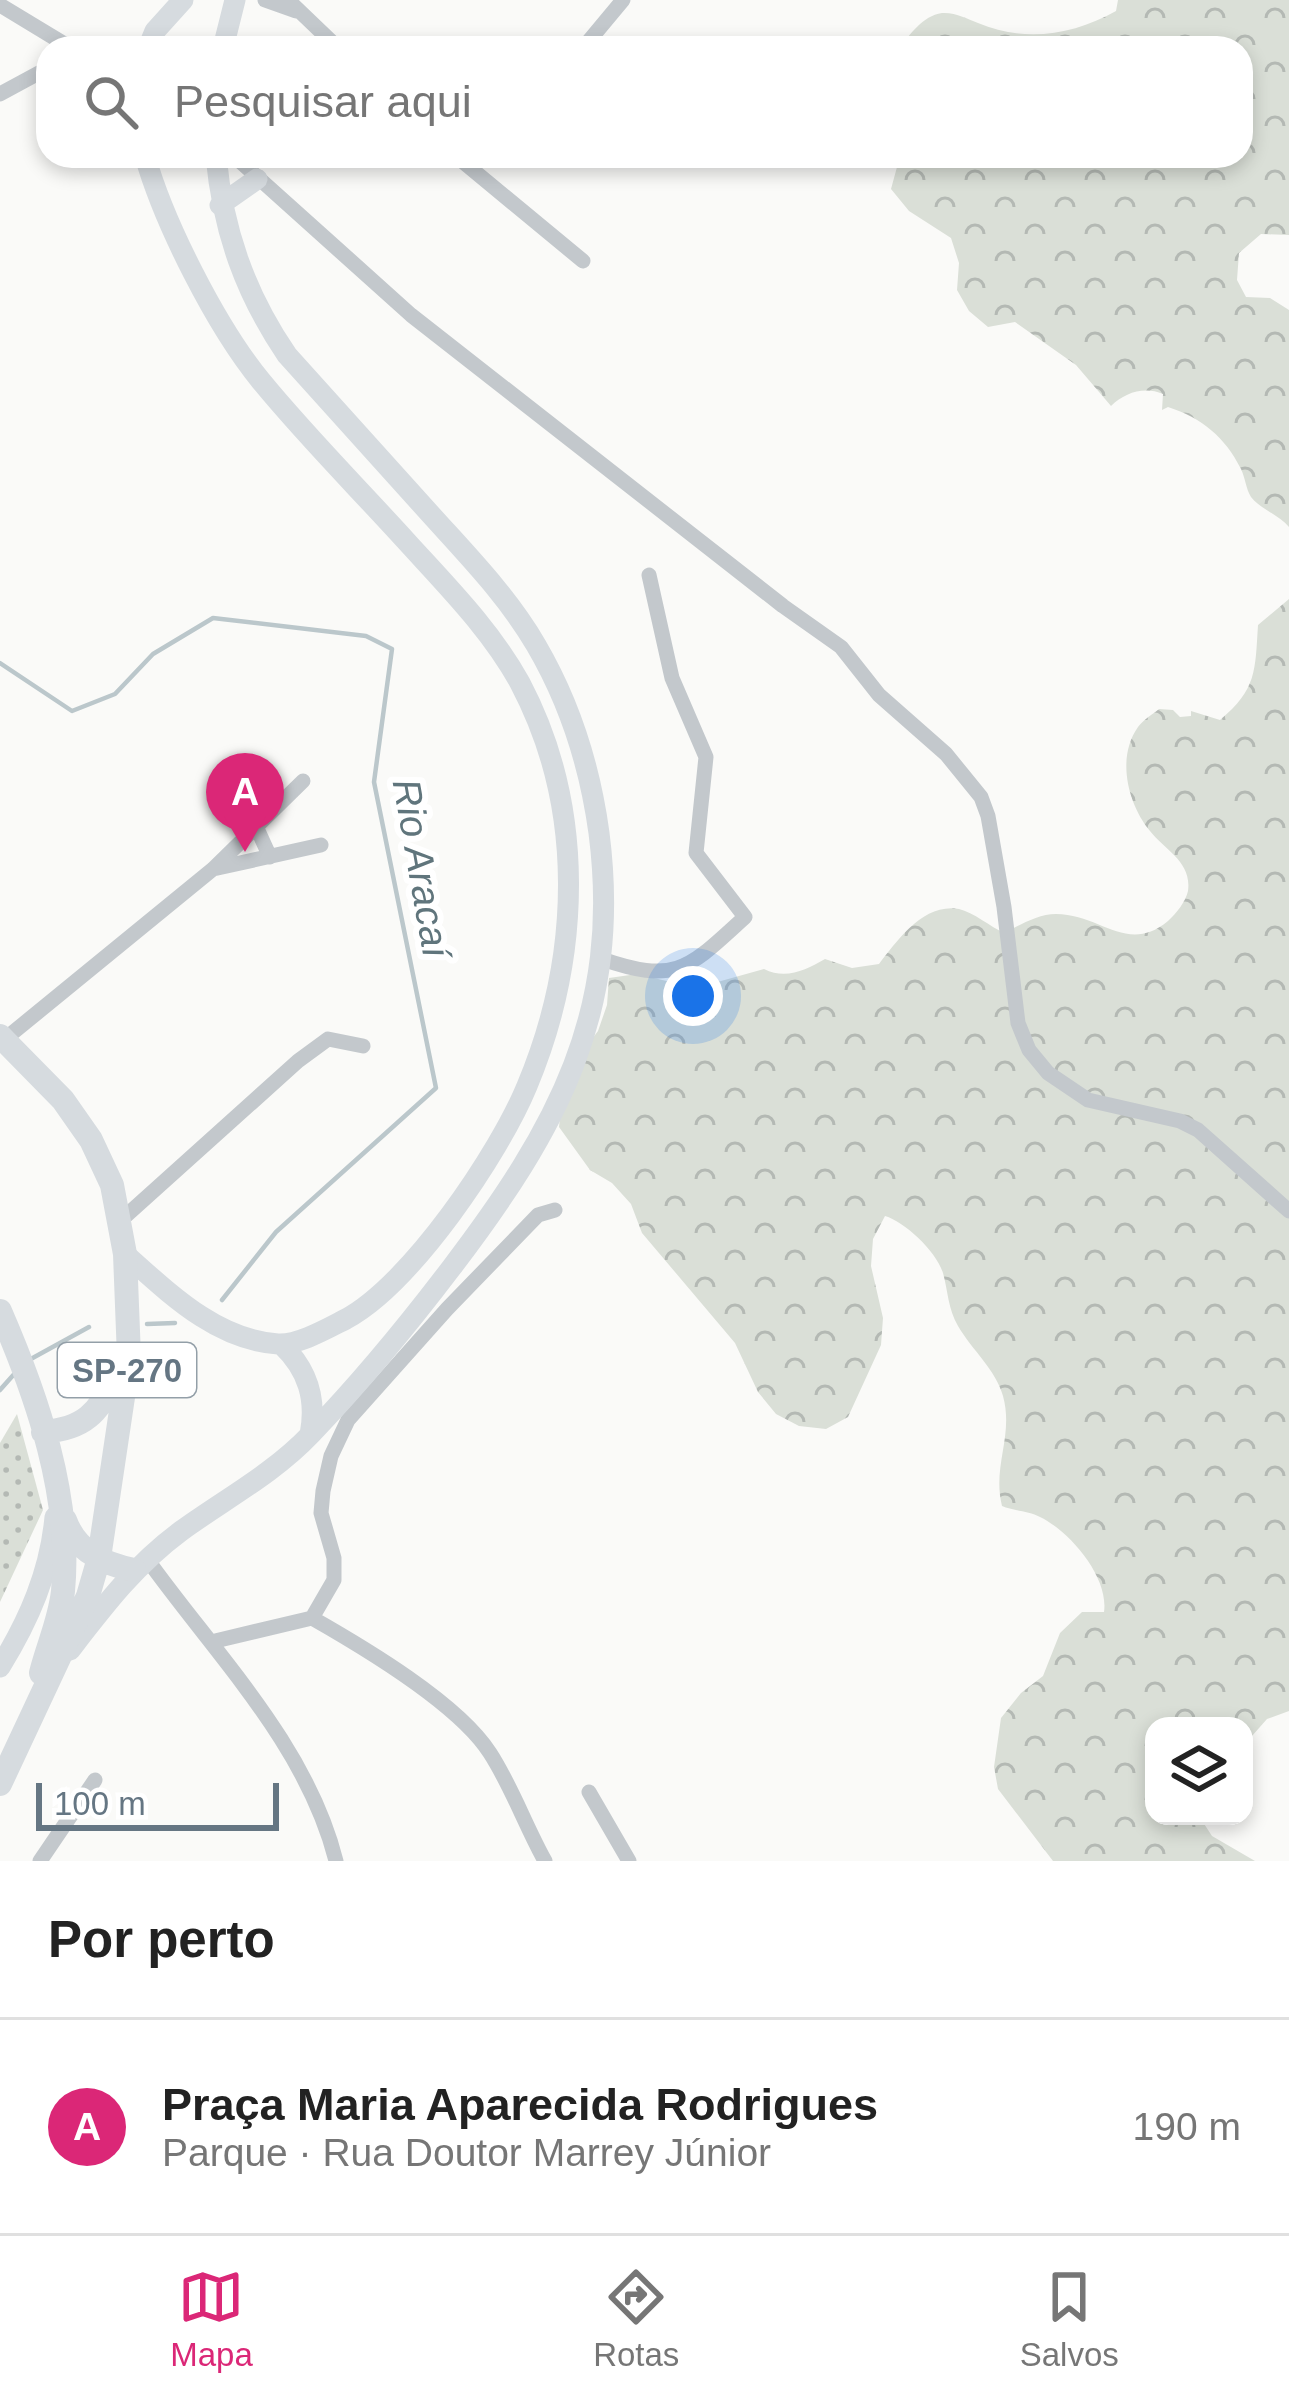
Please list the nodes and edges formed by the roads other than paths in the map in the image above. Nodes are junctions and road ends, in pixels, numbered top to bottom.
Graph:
1 (184, 0) edge
2 (235, 0) edge
3 (265, 0) edge
4 (623, 0) edge
5 (0, 5) edge
6 (295, 6) edge
7 (51, 36) edge
8 (153, 36) edge
9 (226, 36) edge
10 (326, 36) edge
11 (593, 36) edge
12 (36, 74) edge
13 (0, 94) edge
14 (148, 168) edge
15 (217, 168) edge
16 (246, 168) edge
17 (471, 168) edge
18 (257, 179) junction
19 (220, 205) junction
20 (583, 261) dead end
21 (649, 575) dead end
22 (303, 781) dead end
23 (255, 824) junction
24 (322, 845) dead end
25 (270, 857) junction
26 (213, 869) junction
27 (602, 958) junction
28 (3, 1037) edge
29 (363, 1046) dead end
30 (555, 1210) dead end
31 (1289, 1210) edge
32 (119, 1222) junction
33 (125, 1254) junction
34 (0, 1311) edge
35 (282, 1345) junction
36 (129, 1357) junction
37 (43, 1432) junction
38 (310, 1435) junction
39 (59, 1500) junction
40 (98, 1558) junction
41 (140, 1565) junction
42 (312, 1618) junction
43 (211, 1642) junction
44 (58, 1665) junction
45 (0, 1666) edge
46 (28, 1727) junction
47 (95, 1780) dead end
48 (0, 1784) edge
49 (589, 1792) dead end
50 (40, 1861) edge
51 (336, 1861) edge
52 (545, 1861) edge
53 (629, 1861) edge

1 - 8 main road
2 - 9 main road
3 - 6 street
4 - 11 street
5 - 7 street
6 - 10 street
12 - 13 street
14 - 35 main road
15 - 19 main road
16 - 18 street
17 - 20 street
18 - 19 main road
18 - 31 street
19 - 27 main road
21 - 27 street
22 - 23 street
23 - 25 street
23 - 26 street
24 - 25 street
25 - 26 street
26 - 28 street
27 - 38 main road
28 - 32 main road, SP-270
29 - 32 street
30 - 42 street
32 - 33 main road, SP-270
33 - 35 main road
33 - 36 main road, SP-270
34 - 37 main road
35 - 38 main road
36 - 37 main road
36 - 40 main road, SP-270
37 - 39 main road
38 - 41 main road
39 - 40 main road
39 - 45 main road
39 - 46 main road
40 - 41 main road
40 - 44 main road, SP-270
41 - 43 street
41 - 44 main road
42 - 43 street
42 - 52 street
43 - 51 street
44 - 46 main road, SP-270
46 - 48 main road, SP-270
47 - 50 street
49 - 53 street

